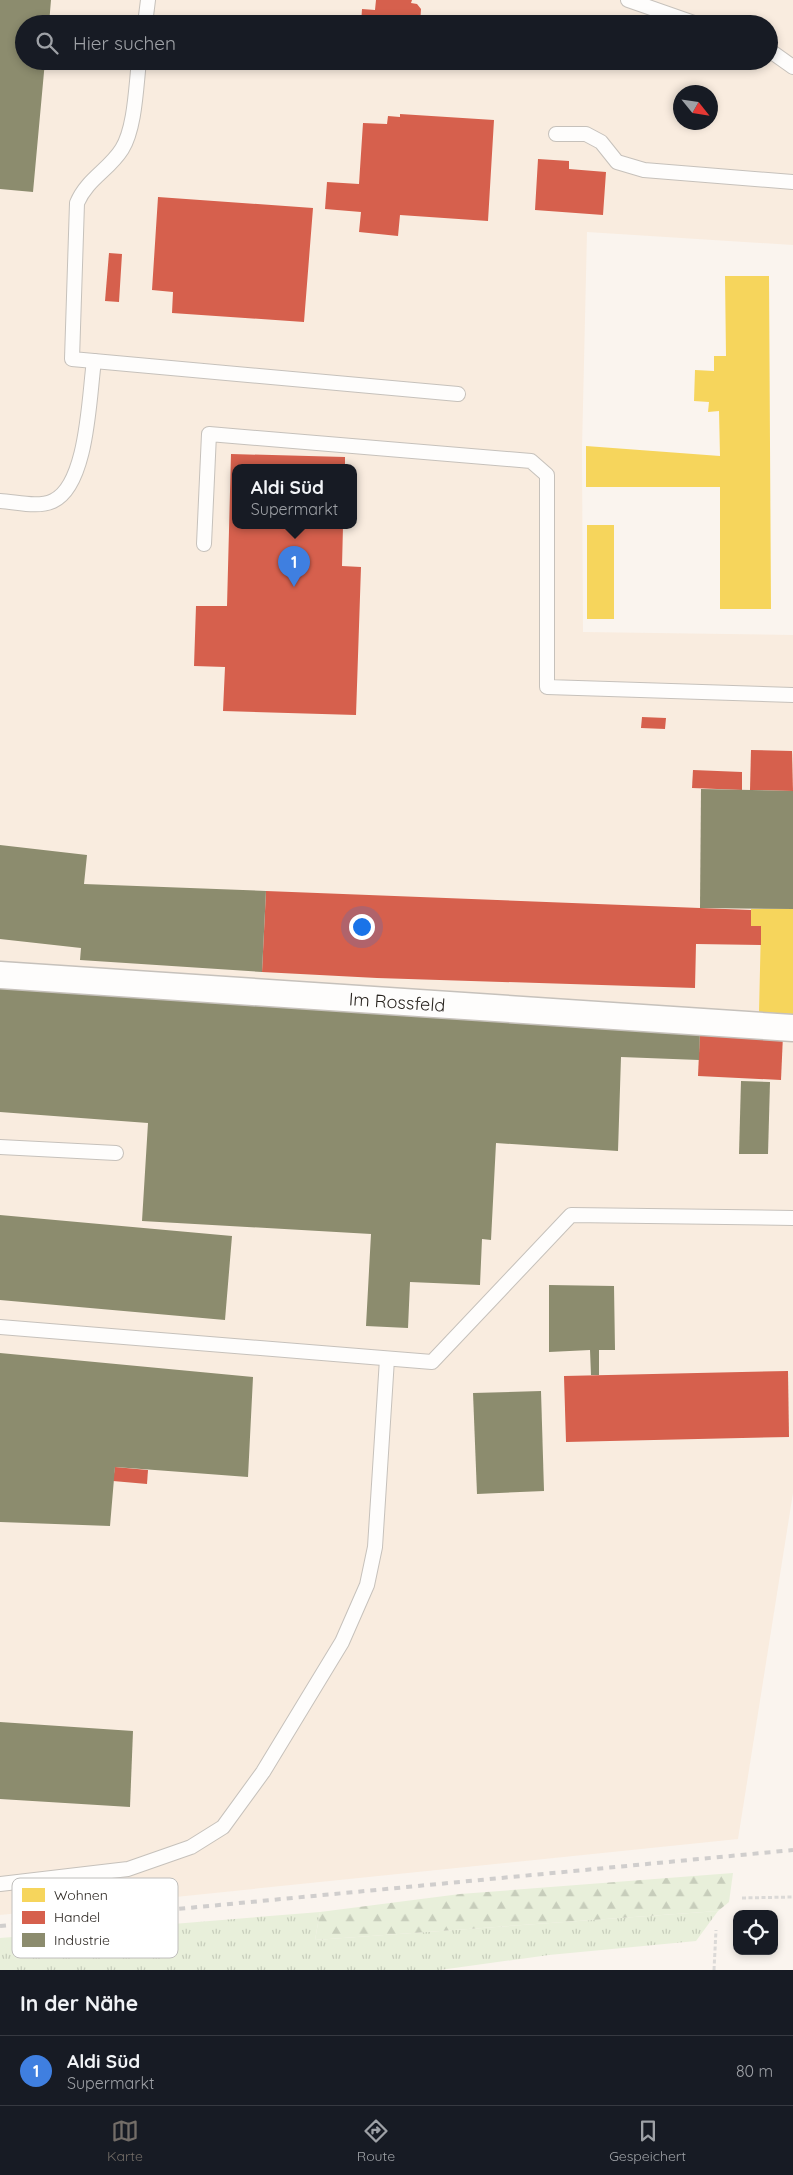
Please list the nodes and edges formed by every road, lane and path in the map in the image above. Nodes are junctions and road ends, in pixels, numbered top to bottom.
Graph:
1 (148, 0) edge
2 (628, 0) edge
3 (146, 15) edge
4 (671, 15) edge
5 (778, 56) edge
6 (793, 67) edge
7 (138, 70) edge
8 (556, 134) dead end
9 (793, 182) edge
10 (94, 361) junction
11 (458, 394) dead end
12 (0, 501) edge
13 (204, 544) dead end
14 (793, 695) edge
15 (0, 975) edge
16 (793, 1028) edge
17 (0, 1147) edge
18 (116, 1153) dead end
19 (793, 1218) edge
20 (0, 1328) edge
21 (388, 1358) junction
22 (51, 1878) edge
23 (793, 1897) edge
24 (742, 1898) dead end
25 (716, 1930) dead end
26 (714, 1970) edge

1 - 3 lane
2 - 4 lane
5 - 6 lane
7 - 10 lane
8 - 9 lane
10 - 11 lane
10 - 12 lane
13 - 14 lane
15 - 16 street, Im Rossfeld
17 - 18 lane
19 - 21 lane
20 - 21 lane
21 - 22 lane
23 - 24 path
25 - 26 path

